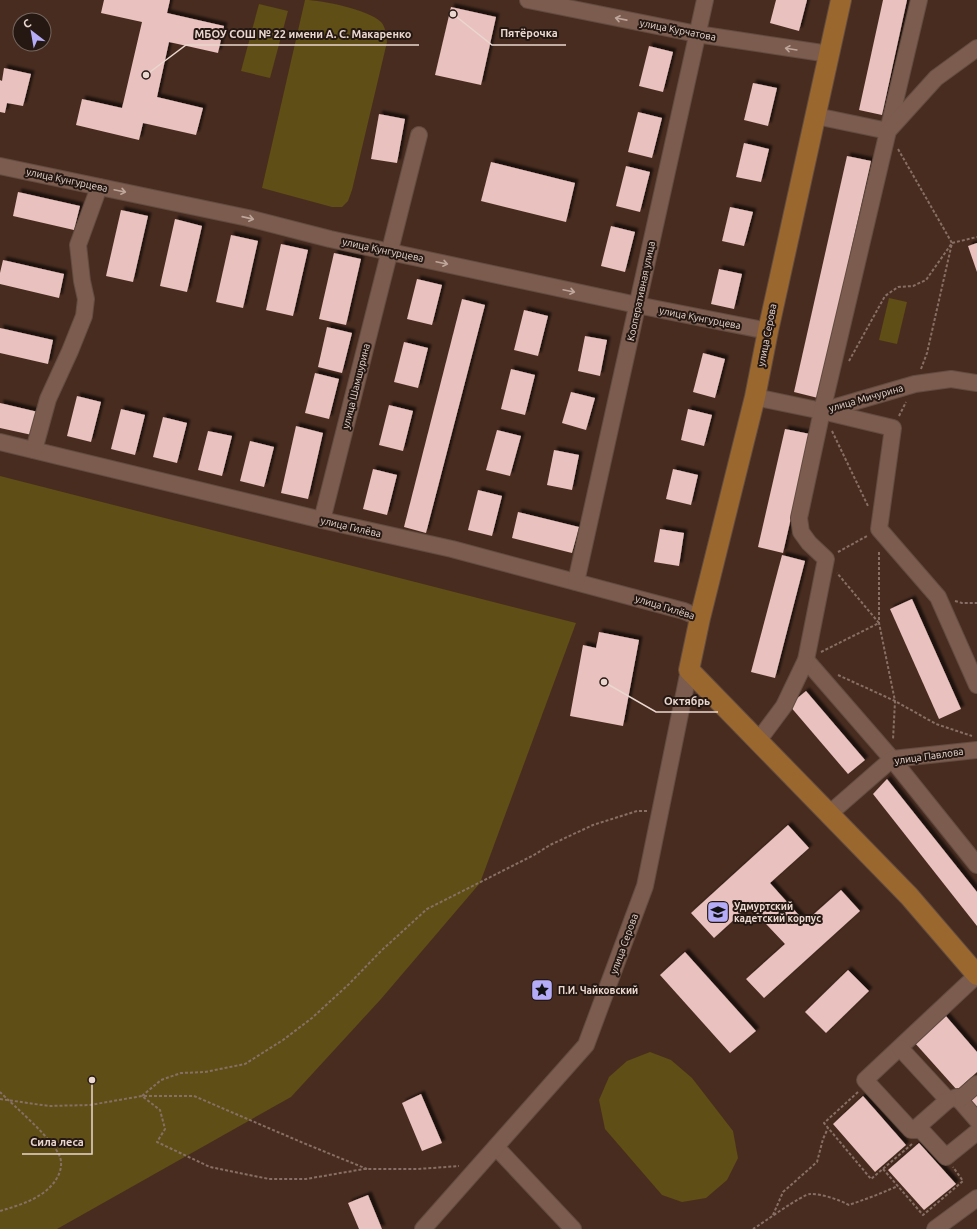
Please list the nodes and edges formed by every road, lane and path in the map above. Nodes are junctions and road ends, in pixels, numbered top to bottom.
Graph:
1 (528, 0) edge
2 (705, 0) edge
3 (841, 0) edge
4 (920, 0) edge
5 (697, 34) junction
6 (977, 48) edge
7 (829, 54) junction
8 (816, 116) junction
9 (888, 130) junction
10 (420, 135) dead end
11 (0, 166) edge
12 (99, 187) junction
13 (977, 237) edge
14 (952, 243) junction
15 (389, 251) junction
16 (637, 305) junction
17 (768, 331) junction
18 (848, 364) dead end
19 (977, 383) edge
20 (915, 384) junction
21 (756, 397) junction
22 (822, 410) junction
23 (893, 428) junction
24 (0, 442) edge
25 (34, 450) junction
26 (869, 508) dead end
27 (322, 520) junction
28 (880, 529) junction
29 (826, 558) junction
30 (576, 582) junction
31 (938, 597) junction
32 (977, 603) edge
33 (700, 618) junction
34 (879, 623) junction
35 (806, 660) junction
36 (689, 670) junction
37 (833, 673) dead end
38 (977, 685) edge
39 (895, 701) junction
40 (977, 738) edge
41 (758, 741) junction
42 (977, 750) edge
43 (892, 759) junction
44 (829, 814) junction
45 (659, 815) junction
46 (977, 866) edge
47 (977, 975) edge
48 (900, 1048) junction
49 (868, 1083) junction
50 (977, 1084) edge
51 (0, 1092) edge
52 (142, 1096) junction
53 (0, 1099) edge
54 (7, 1099) junction
55 (954, 1100) junction
56 (977, 1120) edge
57 (828, 1128) junction
58 (919, 1132) junction
59 (977, 1132) edge
60 (496, 1147) junction
61 (946, 1157) junction
62 (480, 1165) junction
63 (368, 1169) junction
64 (883, 1169) junction
65 (898, 1186) junction
66 (977, 1198) edge
67 (0, 1211) edge
68 (772, 1216) junction
69 (423, 1229) edge
70 (573, 1229) edge
71 (753, 1229) edge
72 (935, 1229) edge

5 -> 1 street, улица Курчатова
2 - 5 street, Кооперативная улица
3 - 7 main road, улица Серова
4 - 9 street
7 -> 5 street, улица Курчатова
5 - 16 street, Кооперативная улица
6 - 9 street
7 - 8 main road, улица Серова
8 - 9 street
8 - 17 main road, улица Серова
9 - 14 path
9 - 22 street
10 - 15 street, улица Шамшурина
11 - 12 street, улица Кунгурцева
12 -> 15 street, улица Кунгурцева
12 - 25 street
13 - 14 path
14 - 18 path
14 - 20 path
15 -> 16 street, улица Кунгурцева
15 - 27 street, улица Шамшурина
16 - 17 street, улица Кунгурцева
16 - 30 street, Кооперативная улица
17 - 21 main road, улица Серова
19 - 20 street, улица Мичурина
20 - 22 street, улица Мичурина
20 - 23 path
21 - 22 street, улица Мичурина
21 - 33 main road, улица Серова
22 - 23 street
22 - 26 path
22 - 29 street
23 - 28 street
24 - 25 street, улица Гилёва
25 - 27 street, улица Гилёва
27 - 30 street, улица Гилёва
28 - 29 path
28 - 31 street
28 - 34 path
29 - 34 path
29 - 35 street
30 - 33 street, улица Гилёва
31 - 32 path
31 - 38 street
33 - 36 main road, улица Серова
34 - 35 path
34 - 39 path
35 - 41 street
35 - 43 street
36 - 41 main road
36 - 45 street, улица Серова
37 - 39 path
39 - 40 path
39 - 43 path
41 - 44 main road
42 - 43 street, улица Павлова
43 - 44 street, улица Павлова
43 - 46 street
44 - 47 main road
45 - 52 path
45 - 60 street, улица Серова
47 - 48 street
48 - 49 street
48 - 55 street
49 - 57 path
49 - 58 street
50 - 55 street
51 - 54 path
52 - 54 path
52 - 63 path
52 - 63 path
53 - 54 path
54 - 67 path
55 - 56 street
55 - 58 street
57 - 64 path
57 - 68 path
58 - 61 street
58 - 64 path
59 - 61 street
60 - 62 street, улица Серова
60 - 70 street
61 - 65 path
62 - 63 path
62 - 69 street, улица Серова
64 - 65 path
65 - 68 path
66 - 72 street
68 - 71 path

